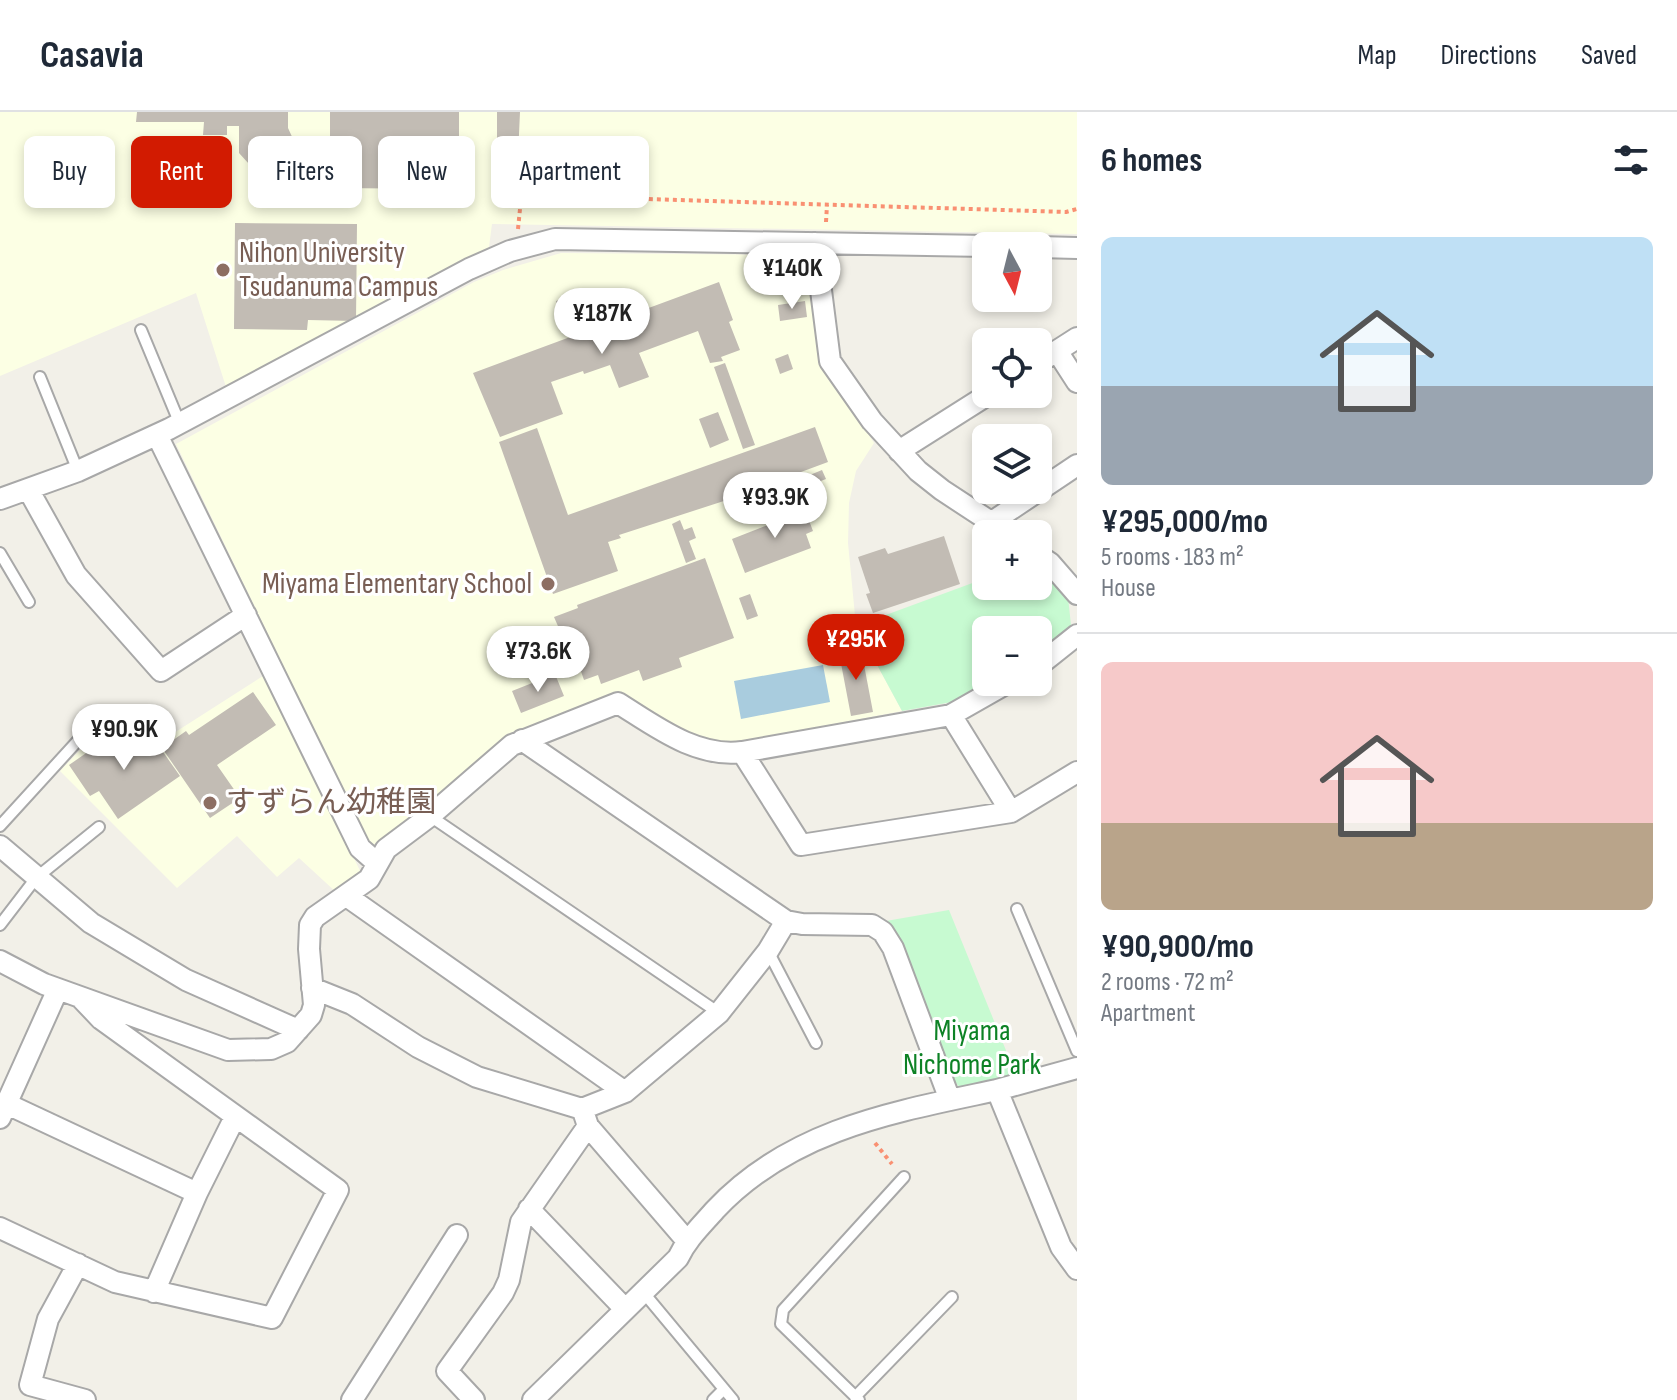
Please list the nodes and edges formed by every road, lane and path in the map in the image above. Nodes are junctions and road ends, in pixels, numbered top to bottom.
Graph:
1 (827, 205) junction
2 (1077, 209) edge
3 (826, 223) dead end
4 (517, 239) dead end
5 (815, 243) junction
6 (972, 246) edge
7 (1052, 247) edge
8 (1077, 248) edge
9 (141, 330) dead end
10 (1077, 338) edge
11 (1057, 351) junction
12 (1052, 354) edge
13 (40, 377) dead end
14 (1077, 382) edge
15 (972, 405) edge
16 (180, 424) junction
17 (157, 435) junction
18 (899, 451) junction
19 (1077, 465) edge
20 (78, 471) junction
21 (28, 489) junction
22 (0, 499) edge
23 (989, 520) edge
24 (995, 520) edge
25 (0, 553) edge
26 (1052, 565) edge
27 (1077, 594) edge
28 (29, 602) dead end
29 (246, 615) junction
30 (1077, 635) edge
31 (1052, 655) edge
32 (984, 696) edge
33 (951, 715) junction
34 (93, 724) dead end
35 (522, 740) junction
36 (742, 752) junction
37 (1077, 772) edge
38 (1011, 812) junction
39 (430, 816) junction
40 (0, 826) edge
41 (99, 827) dead end
42 (0, 846) edge
43 (377, 863) junction
44 (36, 878) junction
45 (348, 897) junction
46 (1017, 909) dead end
47 (786, 921) junction
48 (0, 925) edge
49 (768, 951) junction
50 (0, 961) edge
51 (312, 988) junction
52 (58, 989) junction
53 (79, 996) junction
54 (719, 1013) junction
55 (298, 1030) junction
56 (816, 1043) dead end
57 (1077, 1051) edge
58 (1077, 1068) edge
59 (997, 1090) junction
60 (625, 1092) junction
61 (950, 1100) junction
62 (3, 1111) edge
63 (235, 1117) junction
64 (585, 1118) junction
65 (858, 1122) junction
66 (904, 1177) joint
67 (197, 1193) junction
68 (529, 1209) junction
69 (0, 1228) edge
70 (457, 1235) dead end
71 (687, 1241) junction
72 (78, 1264) junction
73 (1077, 1269) edge
74 (154, 1292) junction
75 (644, 1293) junction
76 (952, 1297) dead end
77 (625, 1309) junction
78 (724, 1389) junction
79 (857, 1398) edge
80 (78, 1399) edge
81 (352, 1400) edge
82 (474, 1400) edge
83 (533, 1400) edge
84 (713, 1400) edge
85 (733, 1400) edge

1 - 2 path
1 - 3 path
1 - 4 path
5 - 6 street
5 - 16 street
5 - 18 street
7 - 8 street
9 - 16 lane
10 - 11 street
11 - 12 street
11 - 14 street
13 - 20 lane
15 - 18 street
16 - 17 street
17 - 20 street
17 - 29 street
18 - 23 street
19 - 24 street
20 - 21 street
21 - 22 street
21 - 29 street
25 - 28 lane
26 - 27 street
29 - 43 street
30 - 31 street
32 - 33 street
33 - 36 street
33 - 38 street
34 - 40 lane
35 - 36 street
35 - 39 street
35 - 47 street
36 - 38 street
37 - 38 street
39 - 43 street
39 - 54 lane
41 - 44 lane
42 - 44 street
43 - 45 street
44 - 48 lane
44 - 55 street
45 - 51 street
45 - 60 street
46 - 57 lane
47 - 49 street
47 - 61 street
49 - 54 street
49 - 56 lane
50 - 52 street
51 - 55 street
51 - 64 street
52 - 53 street
52 - 62 street
53 - 55 street
53 - 63 street
54 - 60 street
58 - 59 street
59 - 61 street
59 - 73 street
60 - 64 street
61 - 65 street
62 - 67 street
63 - 67 street
63 - 74 street
64 - 68 street
64 - 71 street
65 - 66 path
65 - 71 street
66 - 79 lane
67 - 74 street
68 - 77 street
68 - 82 street
69 - 72 street
70 - 81 street
71 - 75 street
72 - 74 street
72 - 80 street
75 - 77 street
75 - 78 lane
76 - 79 lane
77 - 83 street
78 - 84 lane
78 - 85 lane

